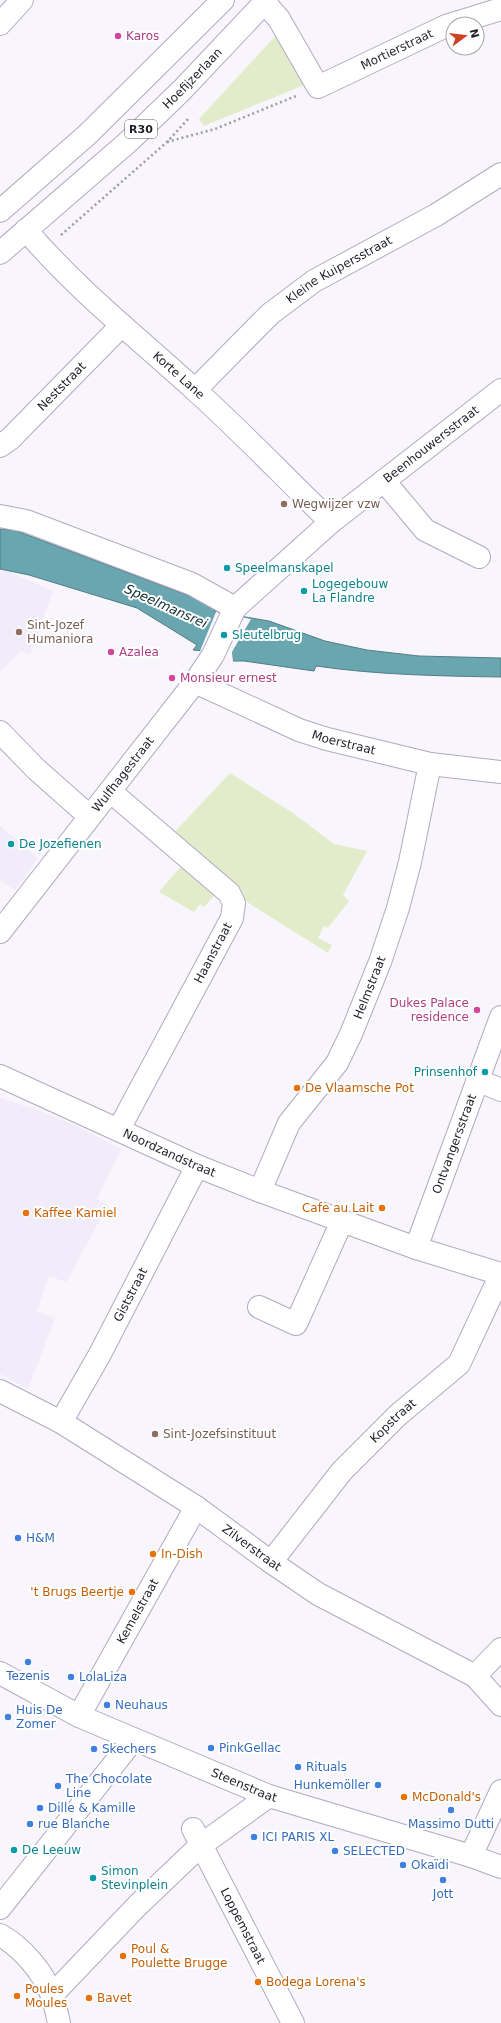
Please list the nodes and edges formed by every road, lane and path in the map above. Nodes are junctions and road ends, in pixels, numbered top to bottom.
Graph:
1 (22, 0) edge
2 (223, 0) edge
3 (266, 2) edge
4 (501, 9) edge
5 (0, 24) edge
6 (318, 87) junction
7 (167, 142) dead end
8 (501, 174) edge
9 (2, 206) edge
10 (26, 230) junction
11 (2, 254) edge
12 (122, 325) junction
13 (195, 390) junction
14 (501, 390) edge
15 (0, 446) edge
16 (384, 481) junction
17 (1, 512) edge
18 (330, 522) junction
19 (479, 557) dead end
20 (233, 612) junction
21 (195, 682) junction
22 (0, 732) edge
23 (430, 764) junction
24 (501, 772) edge
25 (110, 791) junction
26 (89, 816) junction
27 (0, 932) edge
28 (498, 1031) edge
29 (0, 1076) edge
30 (477, 1080) junction
31 (501, 1090) edge
32 (119, 1129) junction
33 (197, 1166) junction
34 (260, 1191) junction
35 (342, 1221) junction
36 (416, 1248) junction
37 (501, 1274) edge
38 (260, 1307) dead end
39 (0, 1391) edge
40 (61, 1422) junction
41 (196, 1507) junction
42 (271, 1562) junction
43 (501, 1649) edge
44 (0, 1673) edge
45 (475, 1676) junction
46 (501, 1705) edge
47 (79, 1716) junction
48 (133, 1740) junction
49 (501, 1791) edge
50 (269, 1796) junction
51 (197, 1837) junction
52 (471, 1856) junction
53 (501, 1867) edge
54 (0, 1908) edge
55 (0, 1936) edge
56 (52, 1995) junction
57 (59, 2023) edge
58 (293, 2023) edge

1 - 5 street
2 - 9 street, R30
3 - 6 street
3 - 10 street, Hoefijzerlaan / R30
4 - 6 street, Mortierstraat
6 - 7 path
8 - 13 street, Kleine Kuipersstraat
10 - 11 street, Hoefijzerlaan / R30
10 - 12 street, Korte Lane
12 - 13 street, Korte Lane
12 - 15 street, Neststraat
13 - 18 street, Korte Lane
14 - 16 street, Beenhouwersstraat
16 - 18 street, Beenhouwersstraat
16 - 19 street
17 - 20 street
18 - 20 street, Beenhouwersstraat
20 - 21 street, Wulfhagestraat
21 - 23 street, Moerstraat
21 - 25 street, Wulfhagestraat
22 - 26 street
23 - 24 street, Moerstraat
23 - 34 street, Helmstraat
25 - 26 street, Wulfhagestraat
25 - 32 street, Haanstraat
26 - 27 street, Wulfhagestraat
28 - 30 street, Ontvangersstraat
29 - 32 street, Noordzandstraat
30 - 31 street
30 - 36 street, Ontvangersstraat
32 - 33 street, Noordzandstraat
33 - 34 street, Noordzandstraat
33 - 40 street, Giststraat
34 - 35 street, Noordzandstraat
35 - 36 street, Noordzandstraat
35 - 38 street
36 - 37 street, Noordzandstraat
37 - 42 street, Kopstraat
39 - 40 street, Zilverstraat
40 - 41 street, Zilverstraat
41 - 42 street, Zilverstraat
41 - 47 street, Kemelstraat
42 - 45 street, Zilverstraat
43 - 45 street
44 - 47 street, Steenstraat
45 - 46 street, Zilverstraat
47 - 48 street, Steenstraat
48 - 50 street, Steenstraat
48 - 54 street
49 - 52 street
50 - 51 street
50 - 52 street, Steenstraat
51 - 56 street
51 - 58 street, Loppemstraat
52 - 53 street, Steenstraat
55 - 56 street
56 - 57 street

